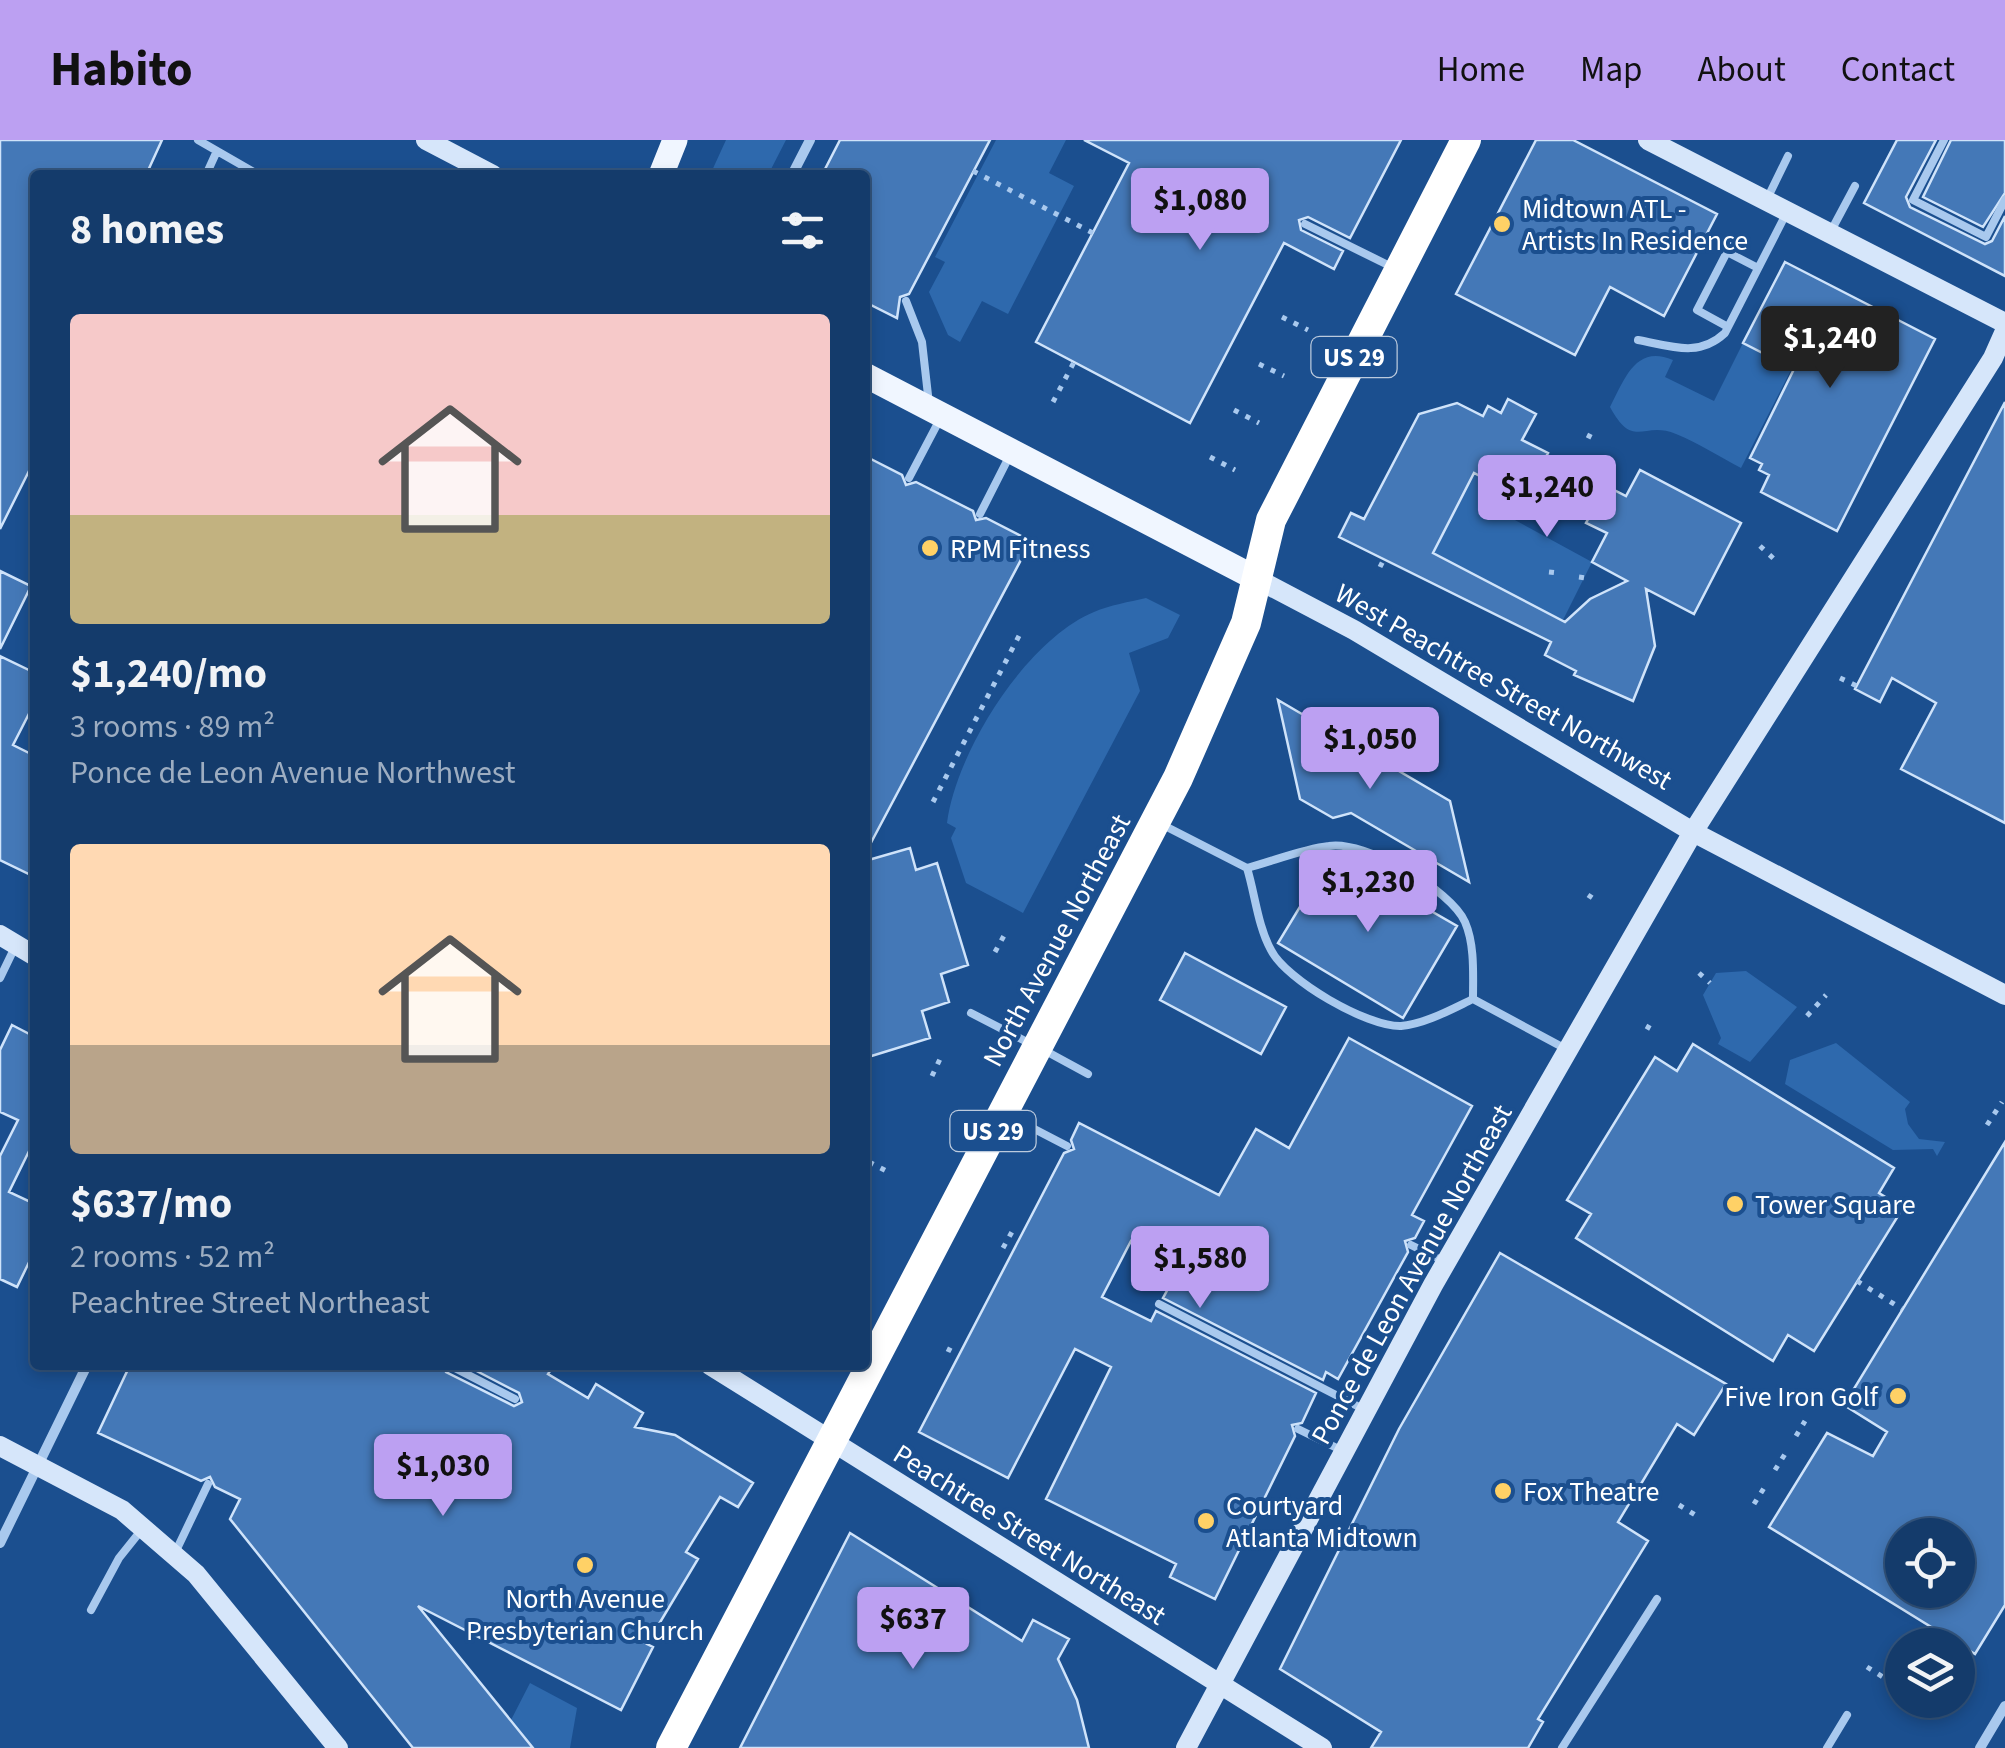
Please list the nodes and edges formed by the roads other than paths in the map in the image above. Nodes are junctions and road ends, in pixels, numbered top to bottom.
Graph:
1 (198, 140) edge
2 (426, 140) edge
3 (676, 140) edge
4 (810, 140) edge
5 (1466, 140) edge
6 (1648, 140) edge
7 (1944, 140) edge
8 (216, 153) junction
9 (1788, 156) dead end
10 (208, 170) edge
11 (248, 170) edge
12 (483, 170) edge
13 (663, 170) edge
14 (795, 170) edge
15 (1854, 186) dead end
16 (1766, 200) junction
17 (2005, 200) edge
18 (1788, 212) junction
19 (1305, 224) dead end
20 (1830, 233) junction
21 (1734, 239) dead end
22 (1727, 252) junction
23 (1758, 268) junction
24 (1398, 270) junction
25 (906, 301) dead end
26 (2005, 323) edge
27 (1728, 326) junction
28 (2005, 331) edge
29 (1638, 340) dead end
30 (870, 378) edge
31 (936, 412) junction
32 (1012, 451) junction
33 (909, 478) dead end
34 (980, 514) dead end
35 (1259, 580) junction
36 (1155, 821) junction
37 (1693, 832) junction
38 (1247, 868) junction
39 (8, 940) edge
40 (30, 953) edge
41 (0, 978) edge
42 (2005, 995) edge
43 (1473, 999) junction
44 (971, 1012) dead end
45 (1037, 1047) junction
46 (1568, 1050) junction
47 (1088, 1074) dead end
48 (1002, 1113) junction
49 (1068, 1146) dead end
50 (1411, 1245) dead end
51 (1446, 1262) junction
52 (1159, 1304) dead end
53 (870, 1365) edge
54 (85, 1370) edge
55 (459, 1370) edge
56 (718, 1370) edge
57 (868, 1370) edge
58 (515, 1399) dead end
59 (1366, 1410) junction
60 (1298, 1430) dead end
61 (831, 1440) junction
62 (0, 1446) edge
63 (1343, 1451) junction
64 (38, 1466) junction
65 (208, 1484) dead end
66 (143, 1528) junction
67 (0, 1543) edge
68 (174, 1555) junction
69 (1657, 1599) dead end
70 (91, 1610) dead end
71 (1220, 1685) junction
72 (2005, 1706) edge
73 (1847, 1715) dead end
74 (1567, 1747) edge
75 (338, 1748) edge
76 (671, 1748) edge
77 (1186, 1748) edge
78 (1322, 1748) edge
79 (1827, 1748) edge
80 (1980, 1748) edge

1 - 8 lane
2 - 12 main road
3 - 13 main road
4 - 14 street
5 - 24 highway, US 29
6 - 16 main road
7 - 17 lane
8 - 10 lane
8 - 11 lane
9 - 16 lane
15 - 20 lane
16 - 18 main road
18 - 20 main road
18 - 23 lane
19 - 24 lane
20 - 26 main road
21 - 22 lane
22 - 23 lane
22 - 27 lane
23 - 27 lane
24 - 35 highway, US 29
25 - 31 lane
27 - 29 lane
28 - 37 main road, Ponce de Leon Avenue Northeast
30 - 31 main road, West Peachtree Street Northwest
31 - 32 main road, West Peachtree Street Northwest
31 - 33 lane
32 - 34 lane
32 - 35 main road, West Peachtree Street Northwest
35 - 36 highway, North Avenue Northeast / US 29
35 - 37 main road, West Peachtree Street Northwest
36 - 38 lane
36 - 45 highway, North Avenue Northeast / US 29
37 - 42 main road, West Peachtree Street Northwest
37 - 46 main road, Ponce de Leon Avenue Northeast
38 - 43 lane
38 - 43 lane
39 - 40 main road
39 - 41 lane
43 - 46 lane
44 - 45 lane
45 - 47 lane
45 - 48 highway, North Avenue Northeast / US 29
46 - 51 main road, Ponce de Leon Avenue Northeast
48 - 49 lane
48 - 53 highway, North Avenue Northeast / US 29
50 - 51 lane
51 - 59 main road, Ponce de Leon Avenue Northeast
52 - 59 lane
54 - 64 street
55 - 58 lane
56 - 61 main road, Peachtree Street Northeast
57 - 61 highway, North Avenue Northeast / US 29
59 - 63 main road, Ponce de Leon Avenue Northeast
60 - 63 lane
61 - 71 main road, Peachtree Street Northeast
61 - 76 highway, North Avenue Northeast / US 29
62 - 64 main road
63 - 71 main road, Ponce de Leon Avenue Northeast
64 - 66 main road
64 - 67 street
65 - 68 lane
66 - 68 main road
66 - 70 lane
68 - 75 main road
69 - 74 lane
71 - 77 main road, Ponce de Leon Avenue Northeast
71 - 78 main road, Peachtree Street Northeast
72 - 80 street
73 - 79 lane

